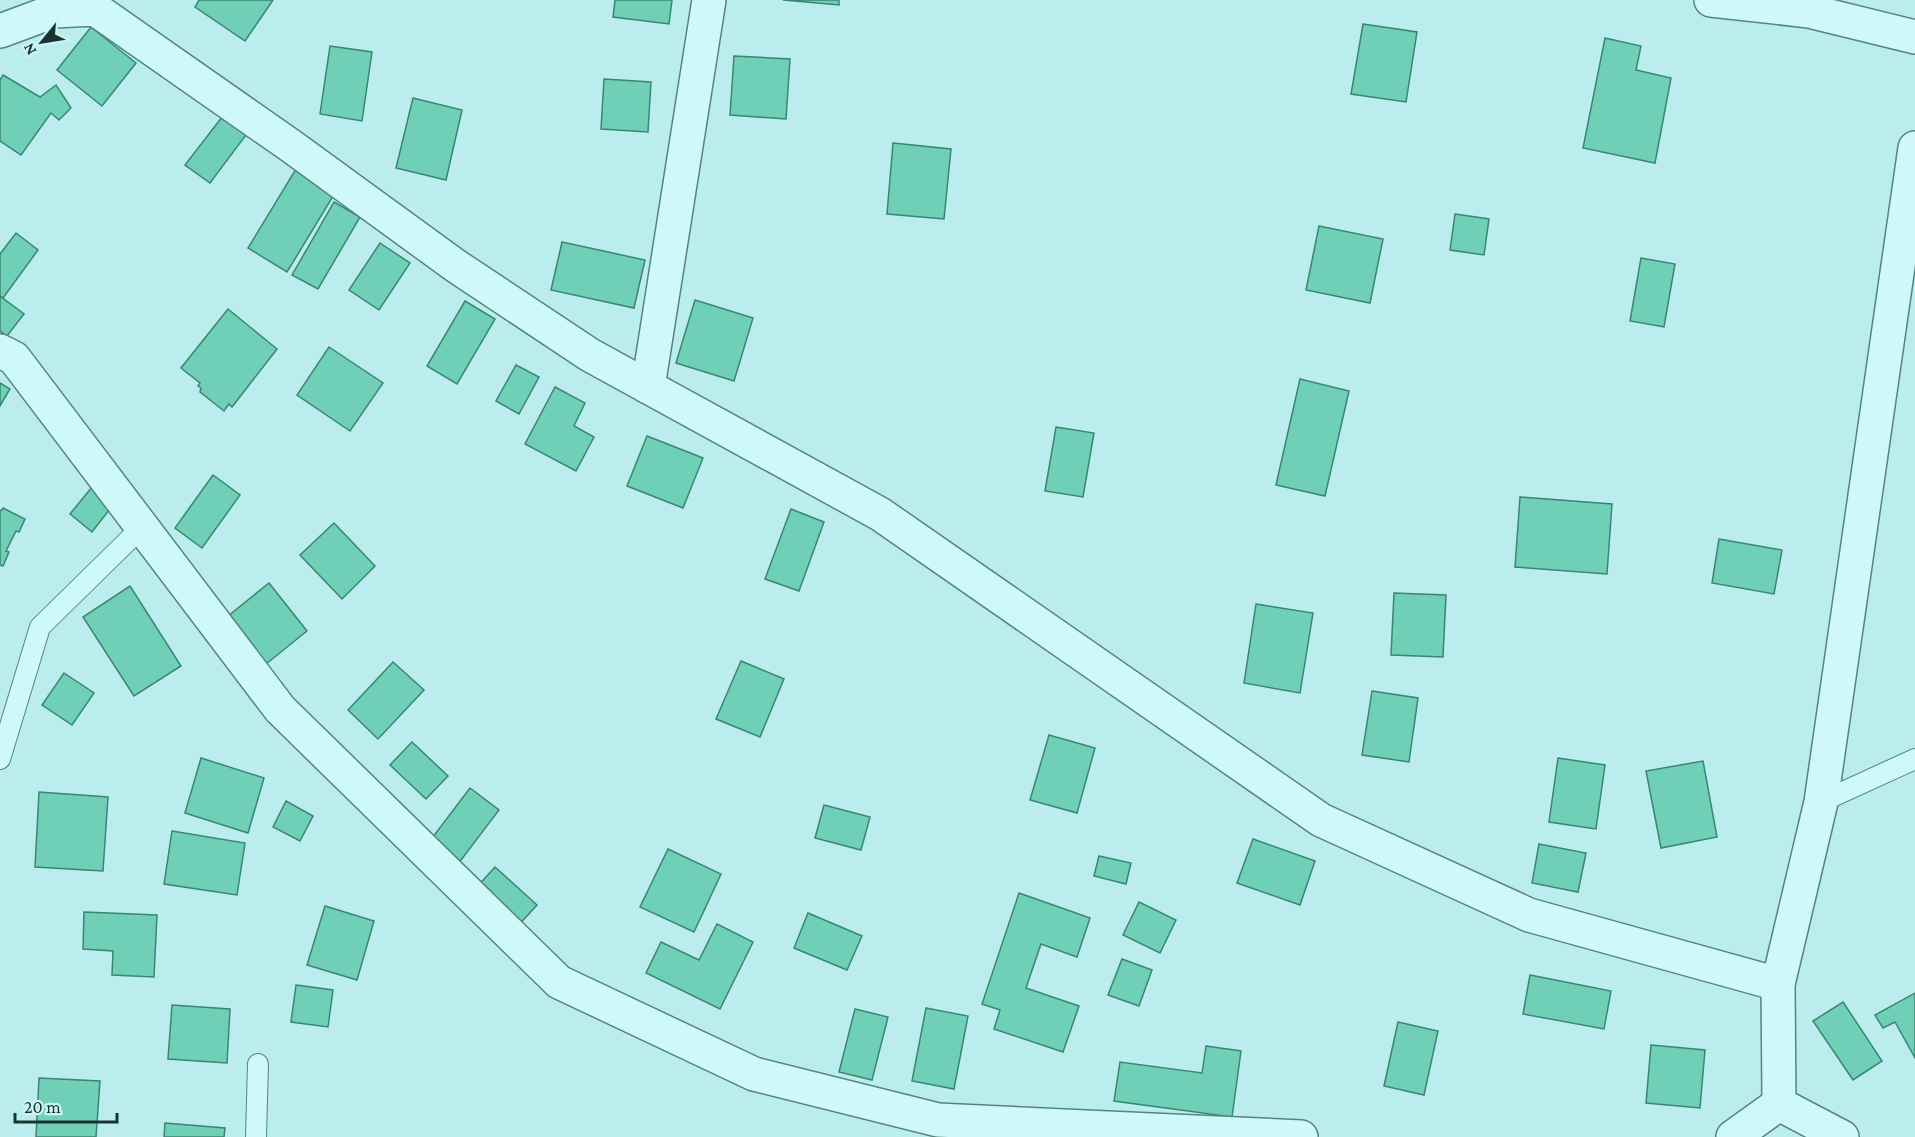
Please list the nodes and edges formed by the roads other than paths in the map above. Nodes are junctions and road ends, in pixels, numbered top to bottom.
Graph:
1 (709, 0) edge
2 (1712, 0) edge
3 (0, 31) edge
4 (1915, 37) edge
5 (1915, 148) edge
6 (0, 351) edge
7 (648, 387) junction
8 (142, 527) junction
9 (0, 759) edge
10 (1915, 759) edge
11 (1821, 802) junction
12 (1778, 984) junction
13 (258, 1064) dead end
14 (1779, 1104) junction
15 (936, 1129) edge
16 (256, 1137) edge
17 (1301, 1137) edge
18 (1733, 1137) edge
19 (1842, 1137) edge

1 - 7 street
2 - 4 street
3 - 7 street
5 - 11 street
6 - 8 street
7 - 12 street
8 - 9 lane
8 - 15 street
10 - 11 lane
11 - 12 street
12 - 14 street
13 - 16 lane
14 - 18 street
14 - 19 street
15 - 17 street

